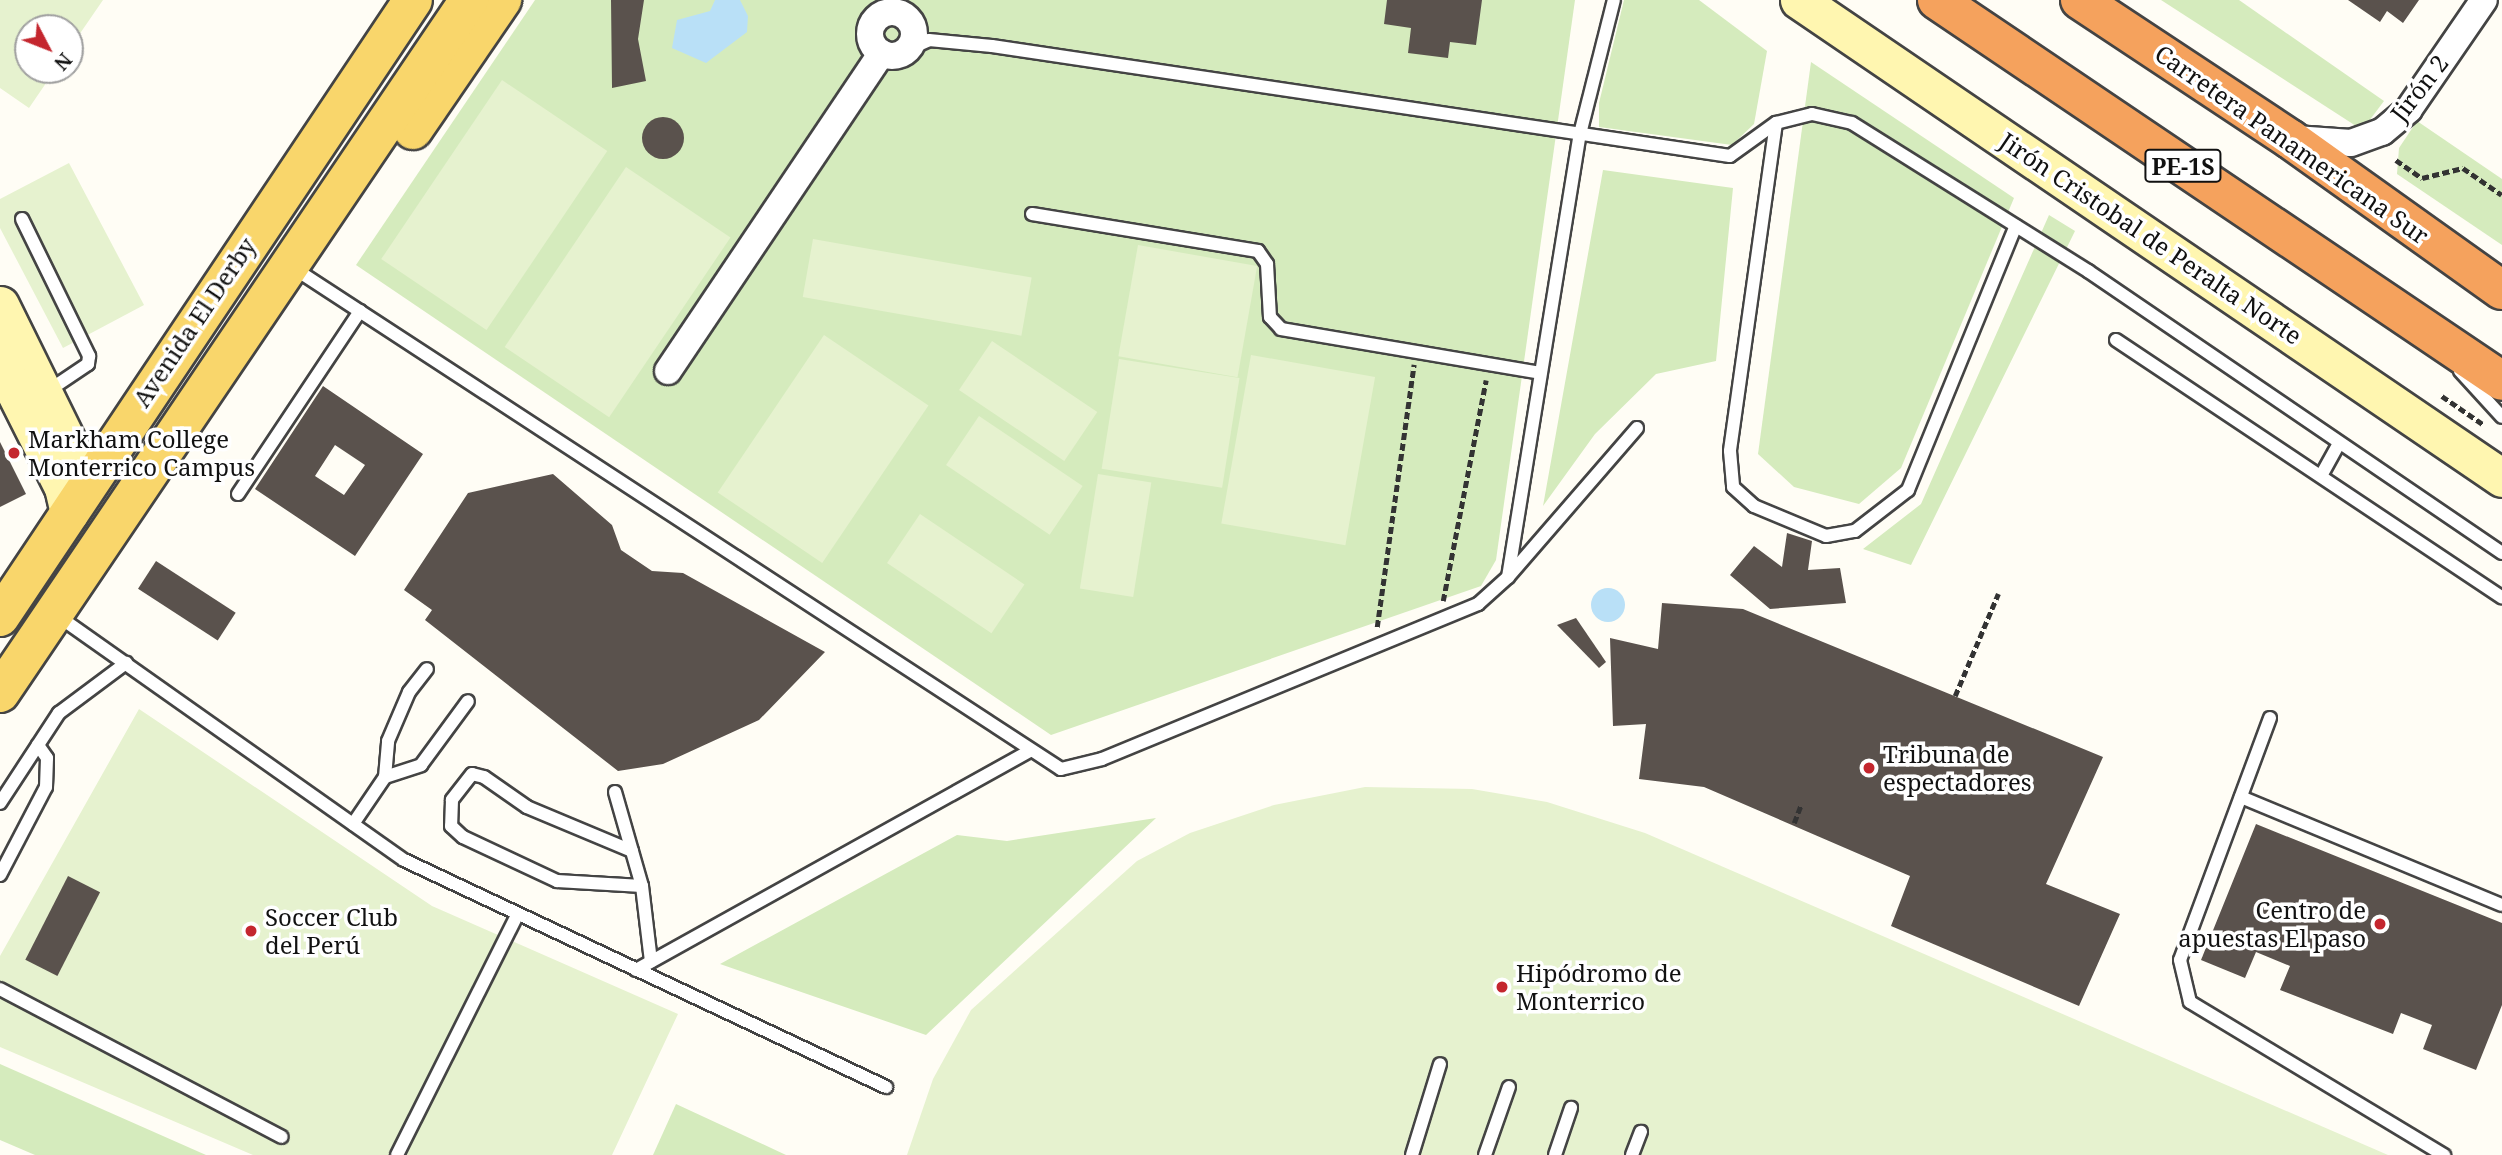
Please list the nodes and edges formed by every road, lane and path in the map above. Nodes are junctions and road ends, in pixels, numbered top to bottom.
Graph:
1 (413, 0) edge
2 (431, 0) edge
3 (469, 0) edge
4 (502, 0) edge
5 (1614, 0) edge
6 (1799, 0) edge
7 (1937, 0) edge
8 (2080, 0) edge
9 (2484, 0) edge
10 (909, 8) edge
11 (895, 51) junction
12 (368, 64) junction
13 (1776, 123) junction
14 (1580, 134) junction
15 (2290, 139) junction
16 (2396, 160) dead end
17 (2502, 195) edge
18 (1032, 214) dead end
19 (22, 219) dead end
20 (2016, 226) junction
21 (288, 265) junction
22 (2493, 279) edge
23 (0, 305) edge
24 (360, 312) junction
25 (2429, 332) junction
26 (2116, 340) dead end
27 (1415, 354) junction
28 (0, 362) edge
29 (1489, 365) junction
30 (668, 371) dead end
31 (1540, 373) junction
32 (2502, 381) edge
33 (45, 393) junction
34 (2442, 396) dead end
35 (2502, 417) edge
36 (1637, 428) dead end
37 (2492, 430) dead end
38 (2339, 443) junction
39 (2322, 474) junction
40 (2502, 478) edge
41 (237, 494) dead end
42 (78, 497) junction
43 (2502, 553) edge
44 (1508, 577) junction
45 (1998, 594) dead end
46 (2502, 597) edge
47 (55, 614) junction
48 (0, 617) edge
49 (1439, 624) junction
50 (1374, 649) junction
51 (126, 663) junction
52 (427, 669) dead end
53 (0, 692) edge
54 (1955, 696) dead end
55 (468, 701) dead end
56 (2270, 718) dead end
57 (38, 746) junction
58 (1031, 750) junction
59 (385, 777) junction
60 (615, 792) dead end
61 (2241, 797) junction
62 (0, 803) edge
63 (1801, 805) dead end
64 (1794, 823) dead end
65 (353, 824) junction
66 (632, 851) junction
67 (0, 875) edge
68 (642, 886) junction
69 (2502, 905) edge
70 (517, 915) junction
71 (651, 961) junction
72 (636, 970) junction
73 (0, 989) edge
74 (1440, 1064) dead end
75 (886, 1087) dead end
76 (1509, 1087) dead end
77 (1571, 1108) dead end
78 (1641, 1132) dead end
79 (282, 1137) dead end
80 (397, 1155) edge
81 (1412, 1155) edge
82 (1485, 1155) edge
83 (1555, 1155) edge
84 (1632, 1155) edge
85 (2444, 1155) edge

1 - 12 main road
2 - 12 main road
3 - 21 main road
4 - 21 main road
5 - 14 lane
6 - 40 street, Jirón Cristobal de Peralta Norte
7 - 25 highway, PE-1S
8 - 15 highway, Carretera Panamericana Sur
9 - 15 street, Jirón 2
10 - 11 street
10 - 11 street
11 - 14 lane
11 - 30 street
12 - 42 main road, Avenida El Derby
13 - 14 lane
13 - 20 lane
13 - 20 lane
14 - 31 lane
15 - 22 highway, Carretera Panamericana Sur
16 - 17 path
18 - 27 lane
19 - 33 lane
20 - 38 lane
21 - 24 lane
21 - 47 main road, Avenida El Derby
23 - 33 street
24 - 41 lane
24 - 58 lane
25 - 32 highway, PE-1S
25 - 35 lane
26 - 39 lane
27 - 29 lane
27 - 50 path
28 - 42 street
29 - 31 lane
29 - 49 path
31 - 44 lane
33 - 42 street
34 - 37 path
36 - 44 lane
38 - 39 lane
38 - 43 lane
39 - 46 lane
42 - 48 main road, Avenida El Derby
44 - 49 lane
45 - 54 path
47 - 51 lane
47 - 53 main road, Avenida El Derby
49 - 50 lane
50 - 58 lane
51 - 57 lane
51 - 65 lane
52 - 59 lane
55 - 59 lane
56 - 61 lane
57 - 62 lane
57 - 67 lane
58 - 71 lane
59 - 65 lane
60 - 66 lane
61 - 69 lane
61 - 85 lane
63 - 64 path
65 - 70 lane
66 - 68 lane
66 - 68 lane
68 - 71 lane
70 - 72 lane
70 - 80 lane
71 - 72 lane
72 - 75 lane
73 - 79 lane
74 - 81 lane
76 - 82 lane
77 - 83 lane
78 - 84 lane

